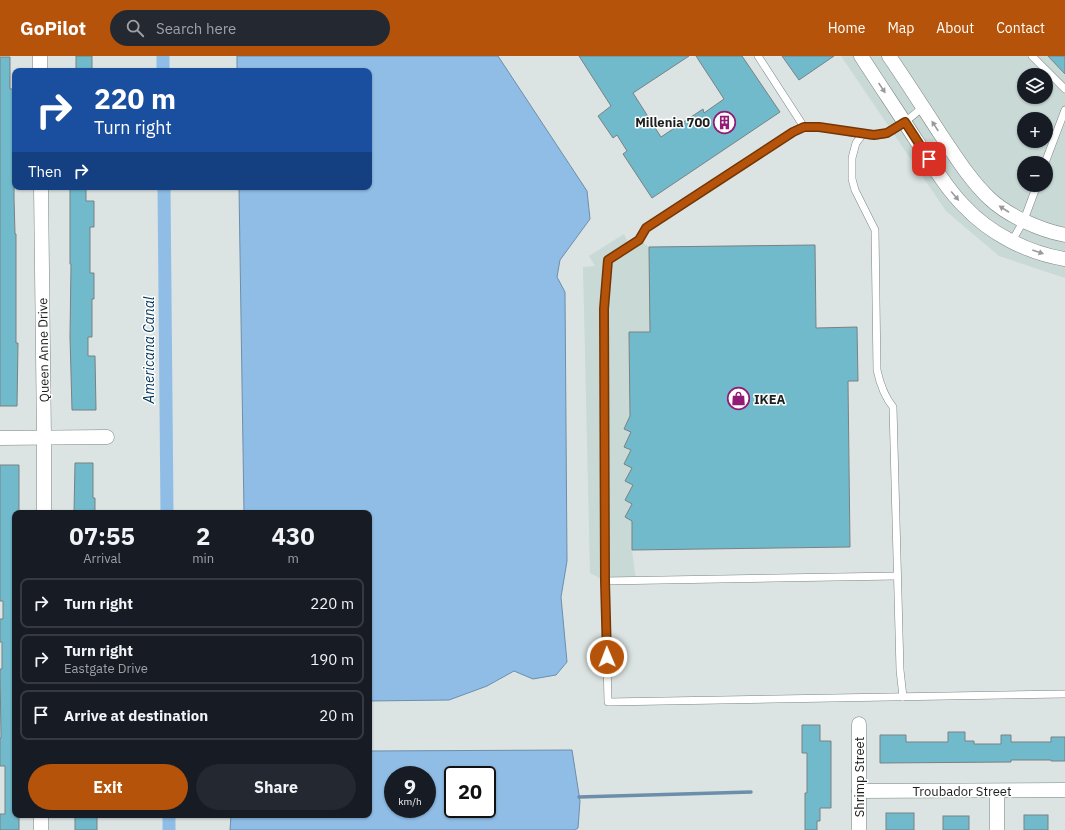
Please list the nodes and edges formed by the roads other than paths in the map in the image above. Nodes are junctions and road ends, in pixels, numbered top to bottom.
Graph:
1 (40, 56) edge
2 (758, 56) edge
3 (861, 56) edge
4 (889, 56) edge
5 (1032, 56) edge
6 (40, 68) edge
7 (1065, 89) edge
8 (923, 107) junction
9 (1065, 110) edge
10 (905, 122) junction
11 (804, 127) junction
12 (863, 134) junction
13 (1048, 156) edge
14 (42, 190) edge
15 (1034, 192) edge
16 (1024, 220) junction
17 (1065, 235) edge
18 (1012, 241) junction
19 (1065, 259) edge
20 (107, 437) dead end
21 (0, 438) edge
22 (44, 438) junction
23 (44, 510) edge
24 (897, 576) junction
25 (605, 581) junction
26 (1065, 694) edge
27 (903, 697) junction
28 (858, 724) dead end
29 (1065, 790) edge
30 (859, 791) junction
31 (997, 791) junction
32 (41, 818) edge
33 (41, 830) edge
34 (859, 830) edge
35 (997, 830) edge

1 - 6 street
2 - 11 lane
3 -> 10 street
4 - 8 street
5 - 7 lane
8 - 10 lane
16 -> 8 street
9 - 13 lane
10 - 12 lane
10 -> 18 street
11 - 12 lane
11 - 25 lane
12 - 24 lane
14 - 22 street, Queen Anne Drive
15 - 16 lane
16 - 17 street
16 - 18 lane
18 -> 19 street
20 - 22 street
21 - 22 street
22 - 23 street, Queen Anne Drive
24 - 25 lane
24 - 27 lane
25 - 27 lane
26 - 27 lane
28 - 30 street, Shrimp Street
29 - 31 street, Troubador Street
30 - 31 street, Troubador Street
30 - 34 street, Shrimp Street
31 - 35 street
32 - 33 street

